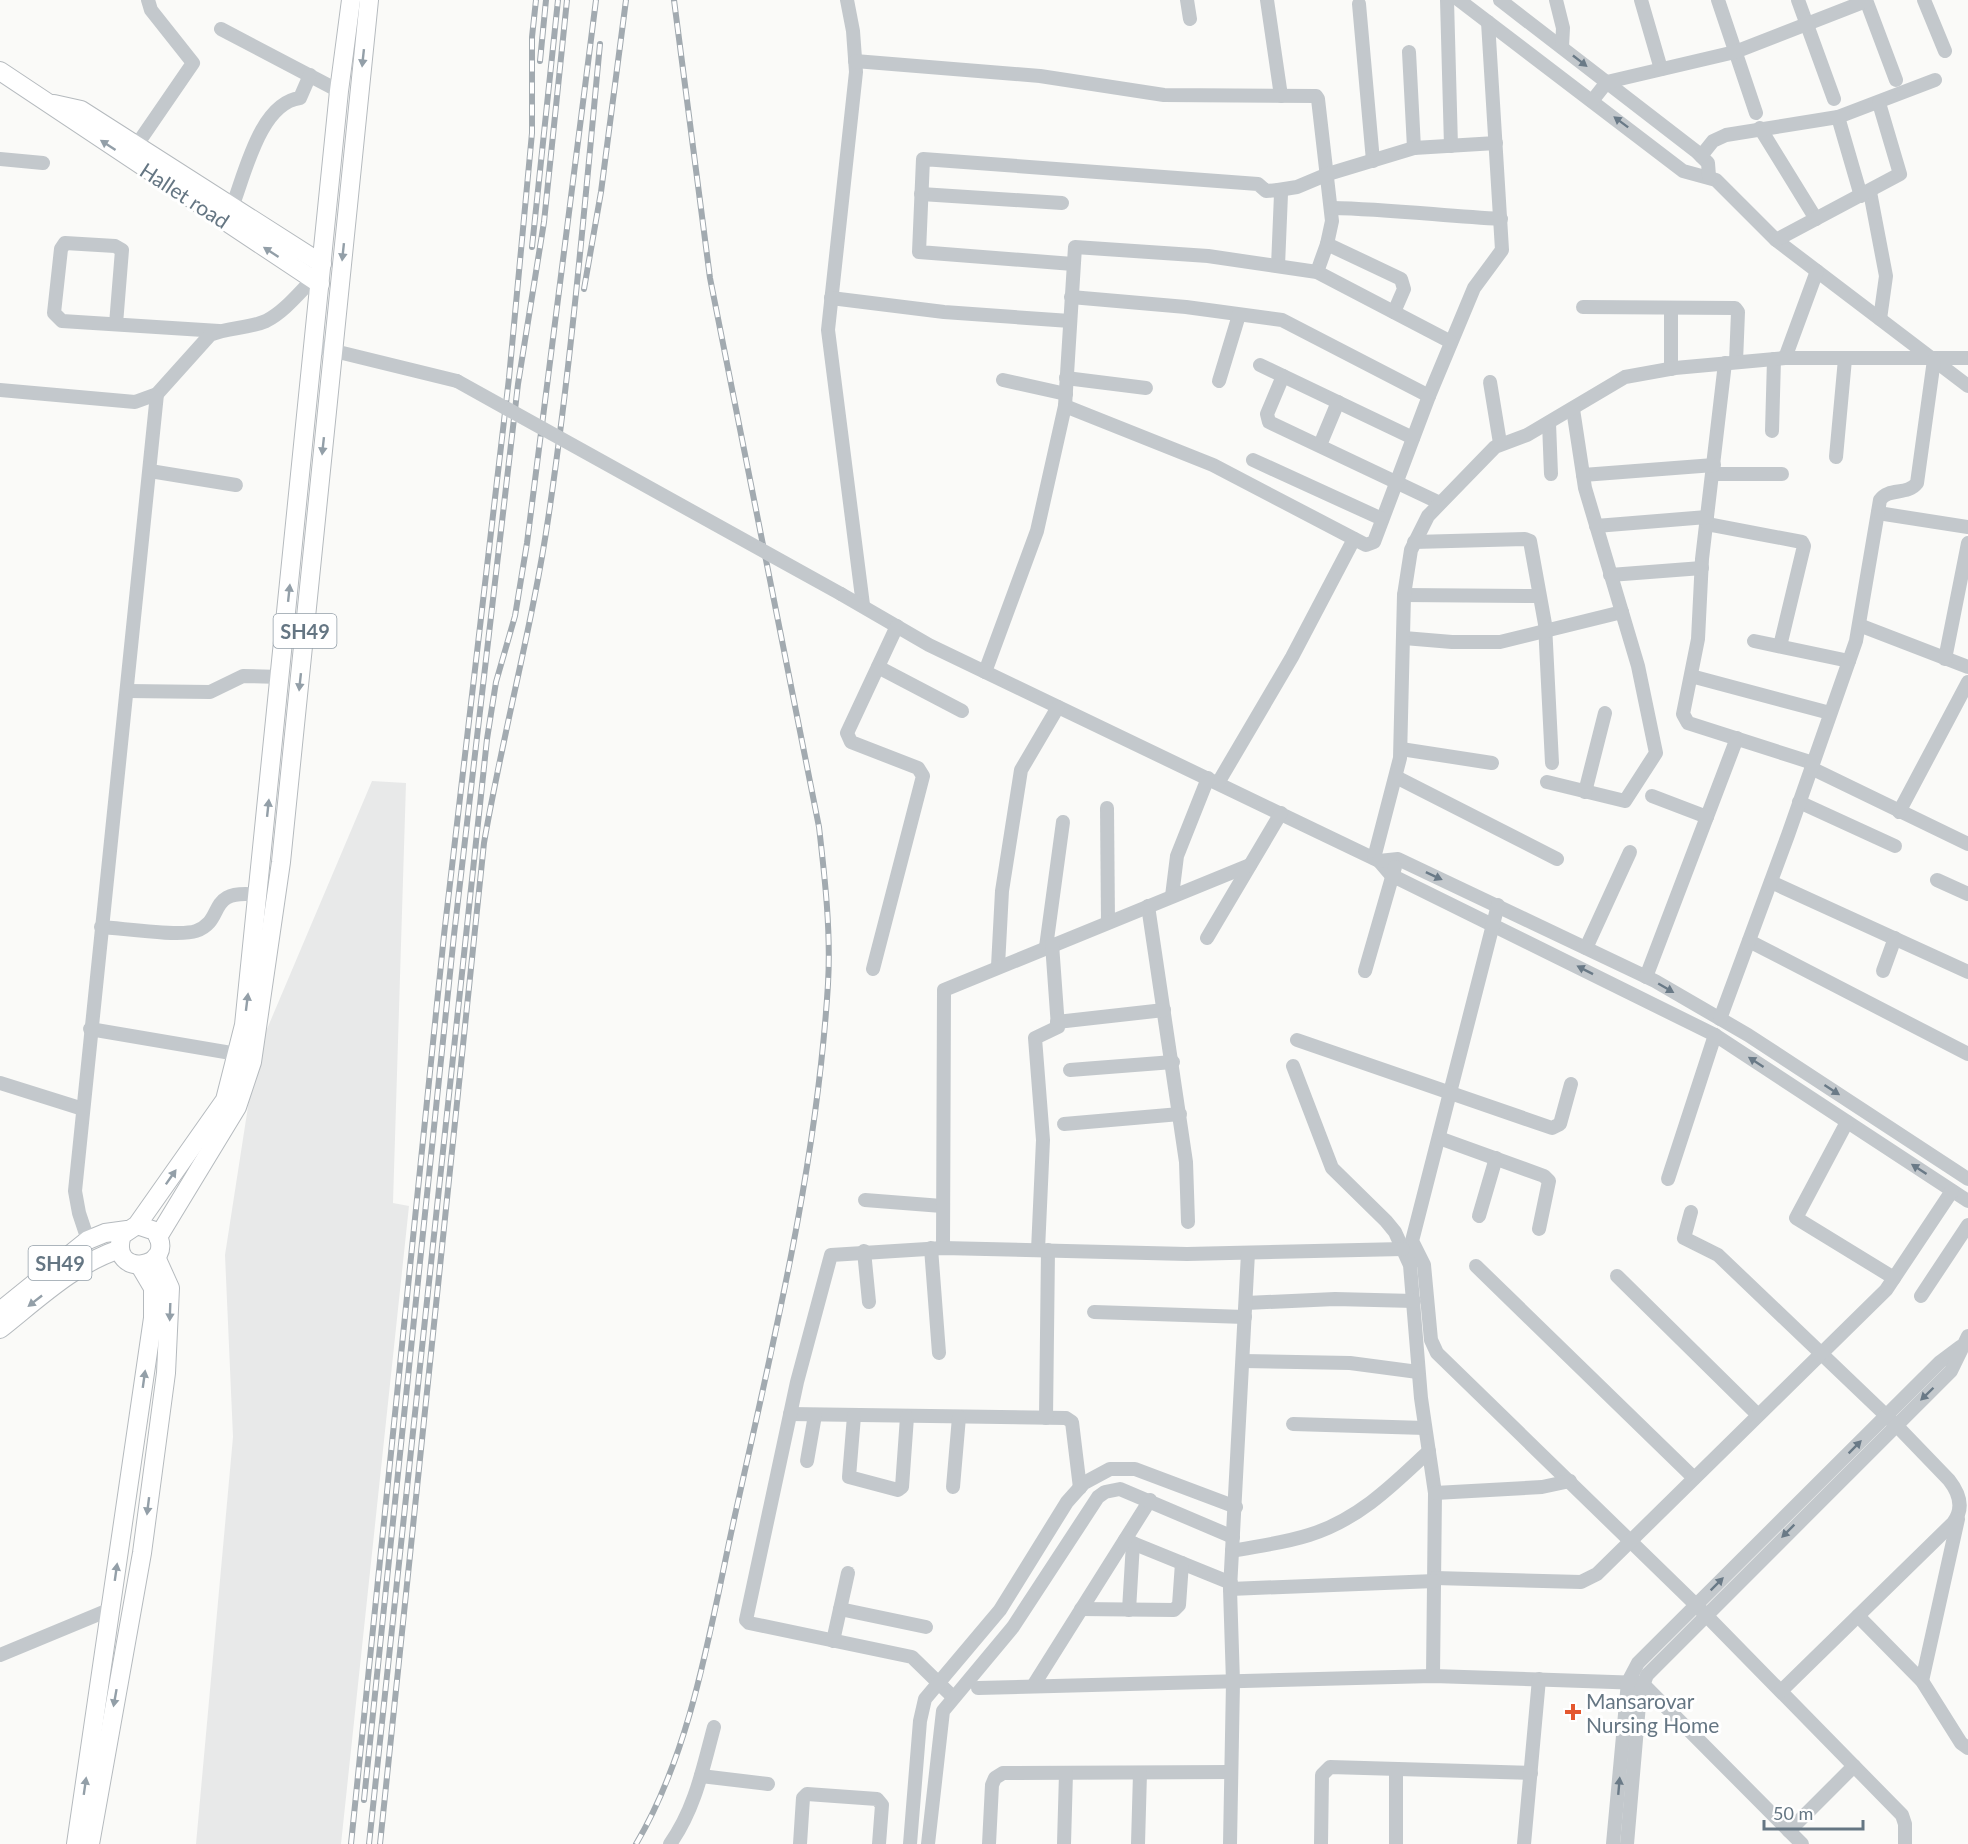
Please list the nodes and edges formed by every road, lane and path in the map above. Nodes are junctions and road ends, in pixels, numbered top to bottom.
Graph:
1 (148, 0) edge
2 (351, 0) edge
3 (369, 0) edge
4 (847, 0) edge
5 (1187, 0) edge
6 (1267, 0) edge
7 (1447, 0) edge
8 (1459, 0) edge
9 (1500, 0) edge
10 (1556, 0) edge
11 (1641, 0) edge
12 (1718, 0) edge
13 (1798, 0) edge
14 (1866, 0) edge
15 (1924, 0) edge
16 (1359, 4) dead end
17 (1190, 19) dead end
18 (1488, 22) junction
19 (1807, 24) junction
20 (221, 29) dead end
21 (1562, 47) junction
22 (1735, 51) junction
23 (1945, 51) dead end
24 (1409, 52) dead end
25 (855, 62) junction
26 (1661, 69) junction
27 (0, 71) edge
28 (310, 75) junction
29 (1896, 80) dead end
30 (1935, 80) dead end
31 (1607, 82) junction
32 (339, 91) junction
33 (1281, 96) junction
34 (1834, 99) dead end
35 (1592, 101) junction
36 (1879, 103) junction
37 (52, 104) junction
38 (1756, 113) dead end
39 (1838, 117) junction
40 (1760, 129) junction
41 (334, 137) junction
42 (355, 140) junction
43 (1496, 143) junction
44 (136, 146) junction
45 (1451, 146) junction
46 (1414, 148) junction
47 (1699, 154) junction
48 (0, 159) edge
49 (1372, 161) junction
50 (43, 163) dead end
51 (1328, 174) junction
52 (1709, 176) junction
53 (1278, 190) junction
54 (1865, 194) junction
55 (921, 195) junction
56 (1062, 202) dead end
57 (232, 207) junction
58 (1332, 208) junction
59 (1501, 219) junction
60 (1816, 219) junction
61 (1776, 240) junction
62 (1328, 244) junction
63 (1073, 264) junction
64 (1278, 266) junction
65 (1817, 271) junction
66 (1317, 272) junction
67 (318, 276) junction
68 (1071, 297) junction
69 (831, 298) junction
70 (1583, 308) dead end
71 (1671, 308) junction
72 (1394, 312) junction
73 (1239, 315) junction
74 (1880, 319) junction
75 (1070, 321) junction
76 (116, 324) junction
77 (219, 331) junction
78 (1451, 342) junction
79 (314, 346) junction
80 (332, 351) junction
81 (1779, 358) junction
82 (1968, 358) edge
83 (1845, 359) junction
84 (1933, 359) junction
85 (1731, 363) junction
86 (1260, 365) dead end
87 (1671, 369) junction
88 (1283, 376) junction
89 (1066, 378) junction
90 (1003, 380) dead end
91 (1219, 381) dead end
92 (1490, 382) dead end
93 (1968, 386) edge
94 (1146, 388) dead end
95 (0, 390) edge
96 (157, 394) junction
97 (1429, 396) junction
98 (1065, 400) junction
99 (1338, 402) junction
100 (1573, 409) junction
101 (1549, 423) junction
102 (1772, 431) dead end
103 (1413, 438) junction
104 (1500, 443) junction
105 (1320, 445) junction
106 (1836, 457) dead end
107 (1253, 460) dead end
108 (1713, 470) junction
109 (150, 471) junction
110 (1551, 474) dead end
111 (1782, 474) dead end
112 (1583, 475) junction
113 (1399, 481) junction
114 (236, 485) dead end
115 (1440, 503) junction
116 (1878, 513) junction
117 (1382, 519) junction
118 (1707, 520) junction
119 (1596, 526) junction
120 (1968, 527) edge
121 (1354, 539) junction
122 (1413, 542) junction
123 (1968, 543) edge
124 (1702, 568) junction
125 (1610, 575) junction
126 (1404, 595) junction
127 (1539, 596) junction
128 (863, 605) junction
129 (1622, 612) junction
130 (1859, 625) junction
131 (897, 626) junction
132 (1545, 632) junction
133 (1404, 638) junction
134 (1755, 641) dead end
135 (1780, 646) junction
136 (1945, 658) junction
137 (1849, 661) junction
138 (1968, 667) edge
139 (878, 668) junction
140 (985, 672) junction
141 (1691, 676) junction
142 (281, 677) junction
143 (1968, 682) edge
144 (128, 692) junction
145 (1058, 707) junction
146 (962, 711) dead end
147 (1605, 713) dead end
148 (1830, 713) junction
149 (1737, 738) junction
150 (1401, 749) junction
151 (1492, 763) dead end
152 (1552, 764) dead end
153 (1812, 765) junction
154 (1396, 777) junction
155 (1213, 781) junction
156 (1547, 782) dead end
157 (1585, 792) junction
158 (1652, 796) dead end
159 (1799, 802) junction
160 (1107, 808) dead end
161 (1899, 812) junction
162 (1286, 816) junction
163 (1707, 817) junction
164 (1063, 822) dead end
165 (1968, 844) edge
166 (1895, 846) dead end
167 (1630, 852) dead end
168 (1376, 859) junction
169 (1398, 859) junction
170 (1557, 859) dead end
171 (1250, 865) junction
172 (1391, 875) junction
173 (1937, 880) dead end
174 (1771, 882) junction
175 (1968, 894) edge
176 (259, 895) junction
177 (1173, 896) junction
178 (1498, 905) junction
179 (1148, 906) junction
180 (1108, 922) junction
181 (1493, 924) junction
182 (101, 927) junction
183 (1207, 938) dead end
184 (1895, 938) junction
185 (1749, 941) junction
186 (1049, 945) junction
187 (1586, 948) junction
188 (998, 966) junction
189 (873, 969) dead end
190 (1365, 971) dead end
191 (1883, 971) dead end
192 (1968, 972) edge
193 (1646, 977) junction
194 (1164, 1010) junction
195 (1720, 1018) junction
196 (1057, 1022) junction
197 (90, 1029) junction
198 (1715, 1035) junction
199 (1297, 1040) dead end
200 (237, 1054) junction
201 (1968, 1054) edge
202 (1173, 1062) junction
203 (1293, 1066) dead end
204 (1070, 1070) dead end
205 (0, 1083) edge
206 (1571, 1084) dead end
207 (1451, 1094) junction
208 (83, 1109) junction
209 (1180, 1114) junction
210 (1847, 1122) junction
211 (1064, 1124) dead end
212 (1439, 1138) junction
213 (1496, 1158) junction
214 (1668, 1179) dead end
215 (1968, 1179) edge
216 (1952, 1191) junction
217 (865, 1200) dead end
218 (1968, 1201) edge
219 (942, 1206) junction
220 (1690, 1212) dead end
221 (1479, 1216) dead end
222 (1188, 1222) dead end
223 (1968, 1225) edge
224 (132, 1227) junction
225 (1539, 1228) dead end
226 (158, 1237) junction
227 (88, 1240) junction
228 (937, 1248) junction
229 (120, 1249) junction
230 (1043, 1250) junction
231 (1403, 1250) junction
232 (864, 1251) junction
233 (1248, 1253) junction
234 (148, 1261) junction
235 (1476, 1266) dead end
236 (1617, 1276) dead end
237 (1894, 1278) junction
238 (1921, 1296) dead end
239 (1414, 1301) junction
240 (869, 1302) dead end
241 (1245, 1310) junction
242 (0, 1311) edge
243 (1094, 1312) dead end
244 (0, 1329) edge
245 (1964, 1341) edge
246 (939, 1353) dead end
247 (1820, 1353) junction
248 (1243, 1361) junction
249 (1418, 1372) junction
250 (790, 1414) junction
251 (815, 1415) junction
252 (1758, 1415) junction
253 (854, 1416) junction
254 (907, 1417) junction
255 (959, 1417) junction
256 (1046, 1418) junction
257 (1891, 1420) junction
258 (1293, 1424) dead end
259 (1425, 1428) junction
260 (1429, 1451) junction
261 (807, 1461) dead end
262 (1694, 1478) junction
263 (1570, 1481) junction
264 (953, 1487) dead end
265 (1080, 1488) junction
266 (1961, 1489) edge
267 (1435, 1493) junction
268 (1150, 1500) junction
269 (1959, 1515) junction
270 (1234, 1529) junction
271 (1962, 1535) edge
272 (1631, 1541) junction
273 (1129, 1542) junction
274 (1182, 1563) junction
275 (848, 1573) dead end
276 (1435, 1580) junction
277 (1231, 1586) junction
278 (111, 1609) junction
279 (840, 1609) junction
280 (1081, 1609) junction
281 (1700, 1609) junction
282 (1129, 1610) junction
283 (1858, 1616) junction
284 (926, 1627) dead end
285 (833, 1641) junction
286 (0, 1655) edge
287 (1433, 1676) junction
288 (1539, 1679) junction
289 (1922, 1681) junction
290 (1233, 1682) junction
291 (1628, 1682) junction
292 (1642, 1683) junction
293 (1033, 1686) junction
294 (978, 1688) dead end
295 (945, 1690) junction
296 (1781, 1691) junction
297 (714, 1727) dead end
298 (99, 1746) junction
299 (1968, 1748) edge
300 (1854, 1766) junction
301 (1396, 1769) junction
302 (1231, 1772) junction
303 (1066, 1773) junction
304 (1140, 1773) junction
305 (1531, 1773) junction
306 (701, 1776) junction
307 (768, 1784) dead end
308 (1786, 1834) edge
309 (76, 1844) edge
310 (90, 1844) edge
311 (670, 1844) edge
312 (800, 1844) edge
313 (879, 1844) edge
314 (910, 1844) edge
315 (928, 1844) edge
316 (989, 1844) edge
317 (1064, 1844) edge
318 (1138, 1844) edge
319 (1230, 1844) edge
320 (1321, 1844) edge
321 (1396, 1844) edge
322 (1524, 1844) edge
323 (1613, 1844) edge
324 (1627, 1844) edge
325 (1802, 1844) edge
326 (1905, 1844) edge

1 - 44 street
2 - 32 main road, SH49
3 -> 42 main road, SH49
4 - 25 street
5 - 17 street
6 - 33 street
7 - 45 street
8 - 18 street
9 - 21 street
10 - 21 street
11 - 26 street
12 - 22 street
13 - 19 street
14 - 19 street
14 - 29 street
15 - 23 street
16 - 49 street
18 - 35 street
18 - 43 street
19 - 22 street
19 - 34 street
20 - 28 street
21 -> 31 street
22 - 26 street
22 - 38 street
24 - 46 street
25 - 33 street
25 - 69 street
26 - 31 street
27 - 37 main road
28 - 32 street
28 - 57 street
30 - 36 street
31 - 35 street
31 - 47 street
32 - 41 main road, SH49
33 - 51 street
52 -> 35 street
36 - 39 street
36 - 54 street
37 - 44 main road
67 -> 37 main road, Hallet road
39 - 40 street
39 - 54 street
40 - 47 street
40 - 60 street
41 - 42 main road
41 - 67 main road, SH49
42 -> 80 main road, SH49
43 - 45 street
43 - 59 street
44 - 57 main road
45 - 46 street
46 - 49 street
47 - 52 street
48 - 50 street
49 - 51 street
51 - 53 street
51 - 58 street
52 - 61 street
53 - 55 street
53 - 64 street
54 - 60 street
54 - 74 street
55 - 56 street
55 - 63 street
57 - 67 main road
58 - 59 street
58 - 62 street
59 - 78 street
60 - 61 street
61 - 65 street
62 - 66 street
62 - 72 street
63 - 64 street
63 - 68 street
64 - 66 street
65 - 74 street
65 - 81 street
66 - 72 street
67 - 77 street
67 - 79 main road, SH49
68 - 73 street
68 - 75 street
69 - 75 street
69 - 128 street
70 - 71 street
71 - 85 street
71 - 87 street
72 - 78 street
73 - 91 street
73 - 97 street
74 - 84 street
75 - 89 street
76 - 76 street
76 - 77 street
77 - 96 street
78 - 97 street
79 - 80 street
142 -> 79 main road, SH49
80 - 128 street, bridge
80 -> 226 main road, SH49
81 - 83 street
81 - 85 street
81 - 102 street
82 - 84 street
83 - 84 street
83 - 106 street
84 - 93 street
84 - 116 street
85 - 87 street
85 - 108 street
86 - 88 street
87 - 100 street
88 - 99 street
88 - 105 street
89 - 94 street
89 - 98 street
90 - 98 street
92 - 104 street
95 - 96 street
96 - 109 street
97 - 103 street
98 - 121 street
98 - 140 street
99 - 103 street
99 - 105 street
100 - 101 street
100 - 112 street
101 - 104 street
101 - 110 street
103 - 113 street
104 - 115 street
105 - 113 street
107 - 117 street
108 - 111 street
108 - 112 street
108 - 118 street
109 - 114 street
109 - 144 street
112 - 119 street
113 - 115 street
113 - 117 street
115 - 122 street
116 - 120 street
116 - 130 street
117 - 121 street
118 - 119 street
118 - 124 street
118 - 135 street
119 - 125 street
121 - 155 street
122 - 126 street
122 - 127 street
123 - 136 street
124 - 125 street
124 - 141 street
125 - 129 street
126 - 127 street
126 - 133 street
127 - 132 street
128 - 131 street
129 - 132 street
129 - 157 street
130 - 136 street
130 - 137 street
131 - 139 street
131 - 140 street
132 - 133 street
132 - 152 street
133 - 150 street
134 - 135 street
135 - 137 street
136 - 138 street
137 - 148 street
139 - 146 street
139 - 189 street
140 - 145 street
141 - 148 street
141 - 149 street
142 - 144 street
176 -> 142 main road, SH49
143 - 161 street
144 - 182 street
145 - 155 street
145 - 188 street
147 - 157 street
148 - 153 street
149 - 153 street
149 - 163 street
150 - 151 street
150 - 154 street
153 - 159 street
153 - 161 street
154 - 168 street
154 - 170 street
155 - 162 street
155 - 177 street
156 - 157 street
158 - 163 street
159 - 166 street
159 - 174 street
160 - 180 street
161 - 165 street
162 - 168 street
162 - 171 street
163 - 193 street
164 - 186 street
167 - 187 street
168 - 169 street
168 - 172 street
169 - 172 street
169 -> 178 street
171 - 177 street
171 - 183 street
172 - 181 street
172 - 190 street
173 - 175 street
174 - 184 street
174 - 185 street
176 - 182 street
200 -> 176 main road, SH49
177 - 179 street
178 - 181 street
178 - 187 street
179 - 180 street
179 - 194 street
180 - 186 street
198 -> 181 street
181 - 207 street
182 - 197 street
184 - 191 street
184 - 192 street
185 - 195 street
185 - 201 street
186 - 188 street
186 - 196 street
187 - 193 street
188 - 219 street
193 -> 195 street
194 - 196 street
194 - 202 street
195 -> 215 street
196 - 230 street
197 - 200 street
197 - 208 street
210 -> 198 street
198 - 214 street
199 - 207 street
224 -> 200 main road, SH49
202 - 204 street
202 - 209 street
203 - 231 street
205 - 208 street
206 - 207 street
207 - 212 street
208 - 227 street
209 - 211 street
209 - 222 street
216 -> 210 street
210 - 237 street
212 - 213 street
212 - 263 street
213 - 221 street
213 - 225 street
216 - 218 street
216 - 237 street
217 - 219 street
219 - 228 street
220 - 247 street
223 - 238 street
224 - 226 main road
224 - 227 main road, SH49
224 - 229 main road
226 - 234 main road
227 - 242 main road, SH49
228 - 230 street
228 - 232 street
228 - 246 street
229 - 234 main road
229 -> 244 main road, SH49
230 - 233 street
230 - 256 street
231 - 233 street
231 - 239 street
232 - 240 street
232 - 250 street
233 - 241 street
278 -> 234 main road
234 -> 298 main road
235 - 262 street
236 - 252 street
237 - 247 street
239 - 241 street
239 - 249 street
241 - 243 street
241 - 248 street
245 - 257 street
247 - 252 street
247 - 257 street
248 - 249 street
248 - 270 street
249 - 259 street
250 - 251 street
250 - 285 street
251 - 253 street
251 - 261 street
252 - 262 street
253 - 254 street
253 - 254 street
254 - 255 street
255 - 256 street
255 - 264 street
256 - 265 street
257 - 266 street
257 - 281 street
258 - 259 street
259 - 260 street
260 - 267 street
260 - 270 street
262 - 272 street
263 - 267 street
263 - 272 street
265 - 270 street
265 - 295 street
266 - 269 street
267 - 276 street
268 - 270 street
268 - 273 street
268 - 295 street
269 - 271 street
269 - 283 street
270 - 277 street
271 - 289 street
272 - 276 street
272 - 281 street
273 - 274 street
273 - 280 street
273 - 282 street
274 - 277 street
274 - 282 street
275 - 279 street
276 - 277 street
276 - 287 street
277 - 290 street
278 - 286 street
278 - 298 main road
279 - 284 street
279 - 285 street
280 - 282 street
280 - 293 street
281 - 291 street
281 - 292 street
281 - 296 street
283 - 289 street
283 - 296 street
285 - 295 street
287 - 288 street
287 - 290 street
288 - 291 street
288 - 305 street
289 - 299 street
290 - 293 street
290 - 302 street
291 - 292 street
323 -> 291 street
292 - 308 street
292 - 324 street
293 - 294 street
295 - 314 street
295 - 315 street
296 - 300 street
297 - 306 street
309 -> 298 main road
298 - 310 main road
300 - 308 street
300 - 326 street
301 - 305 street
301 - 320 street
301 - 321 street
302 - 304 street
302 - 319 street
303 - 304 street
303 - 316 street
303 - 317 street
304 - 318 street
305 - 322 street
306 - 307 street
306 - 311 street
308 - 325 street
312 - 313 street

